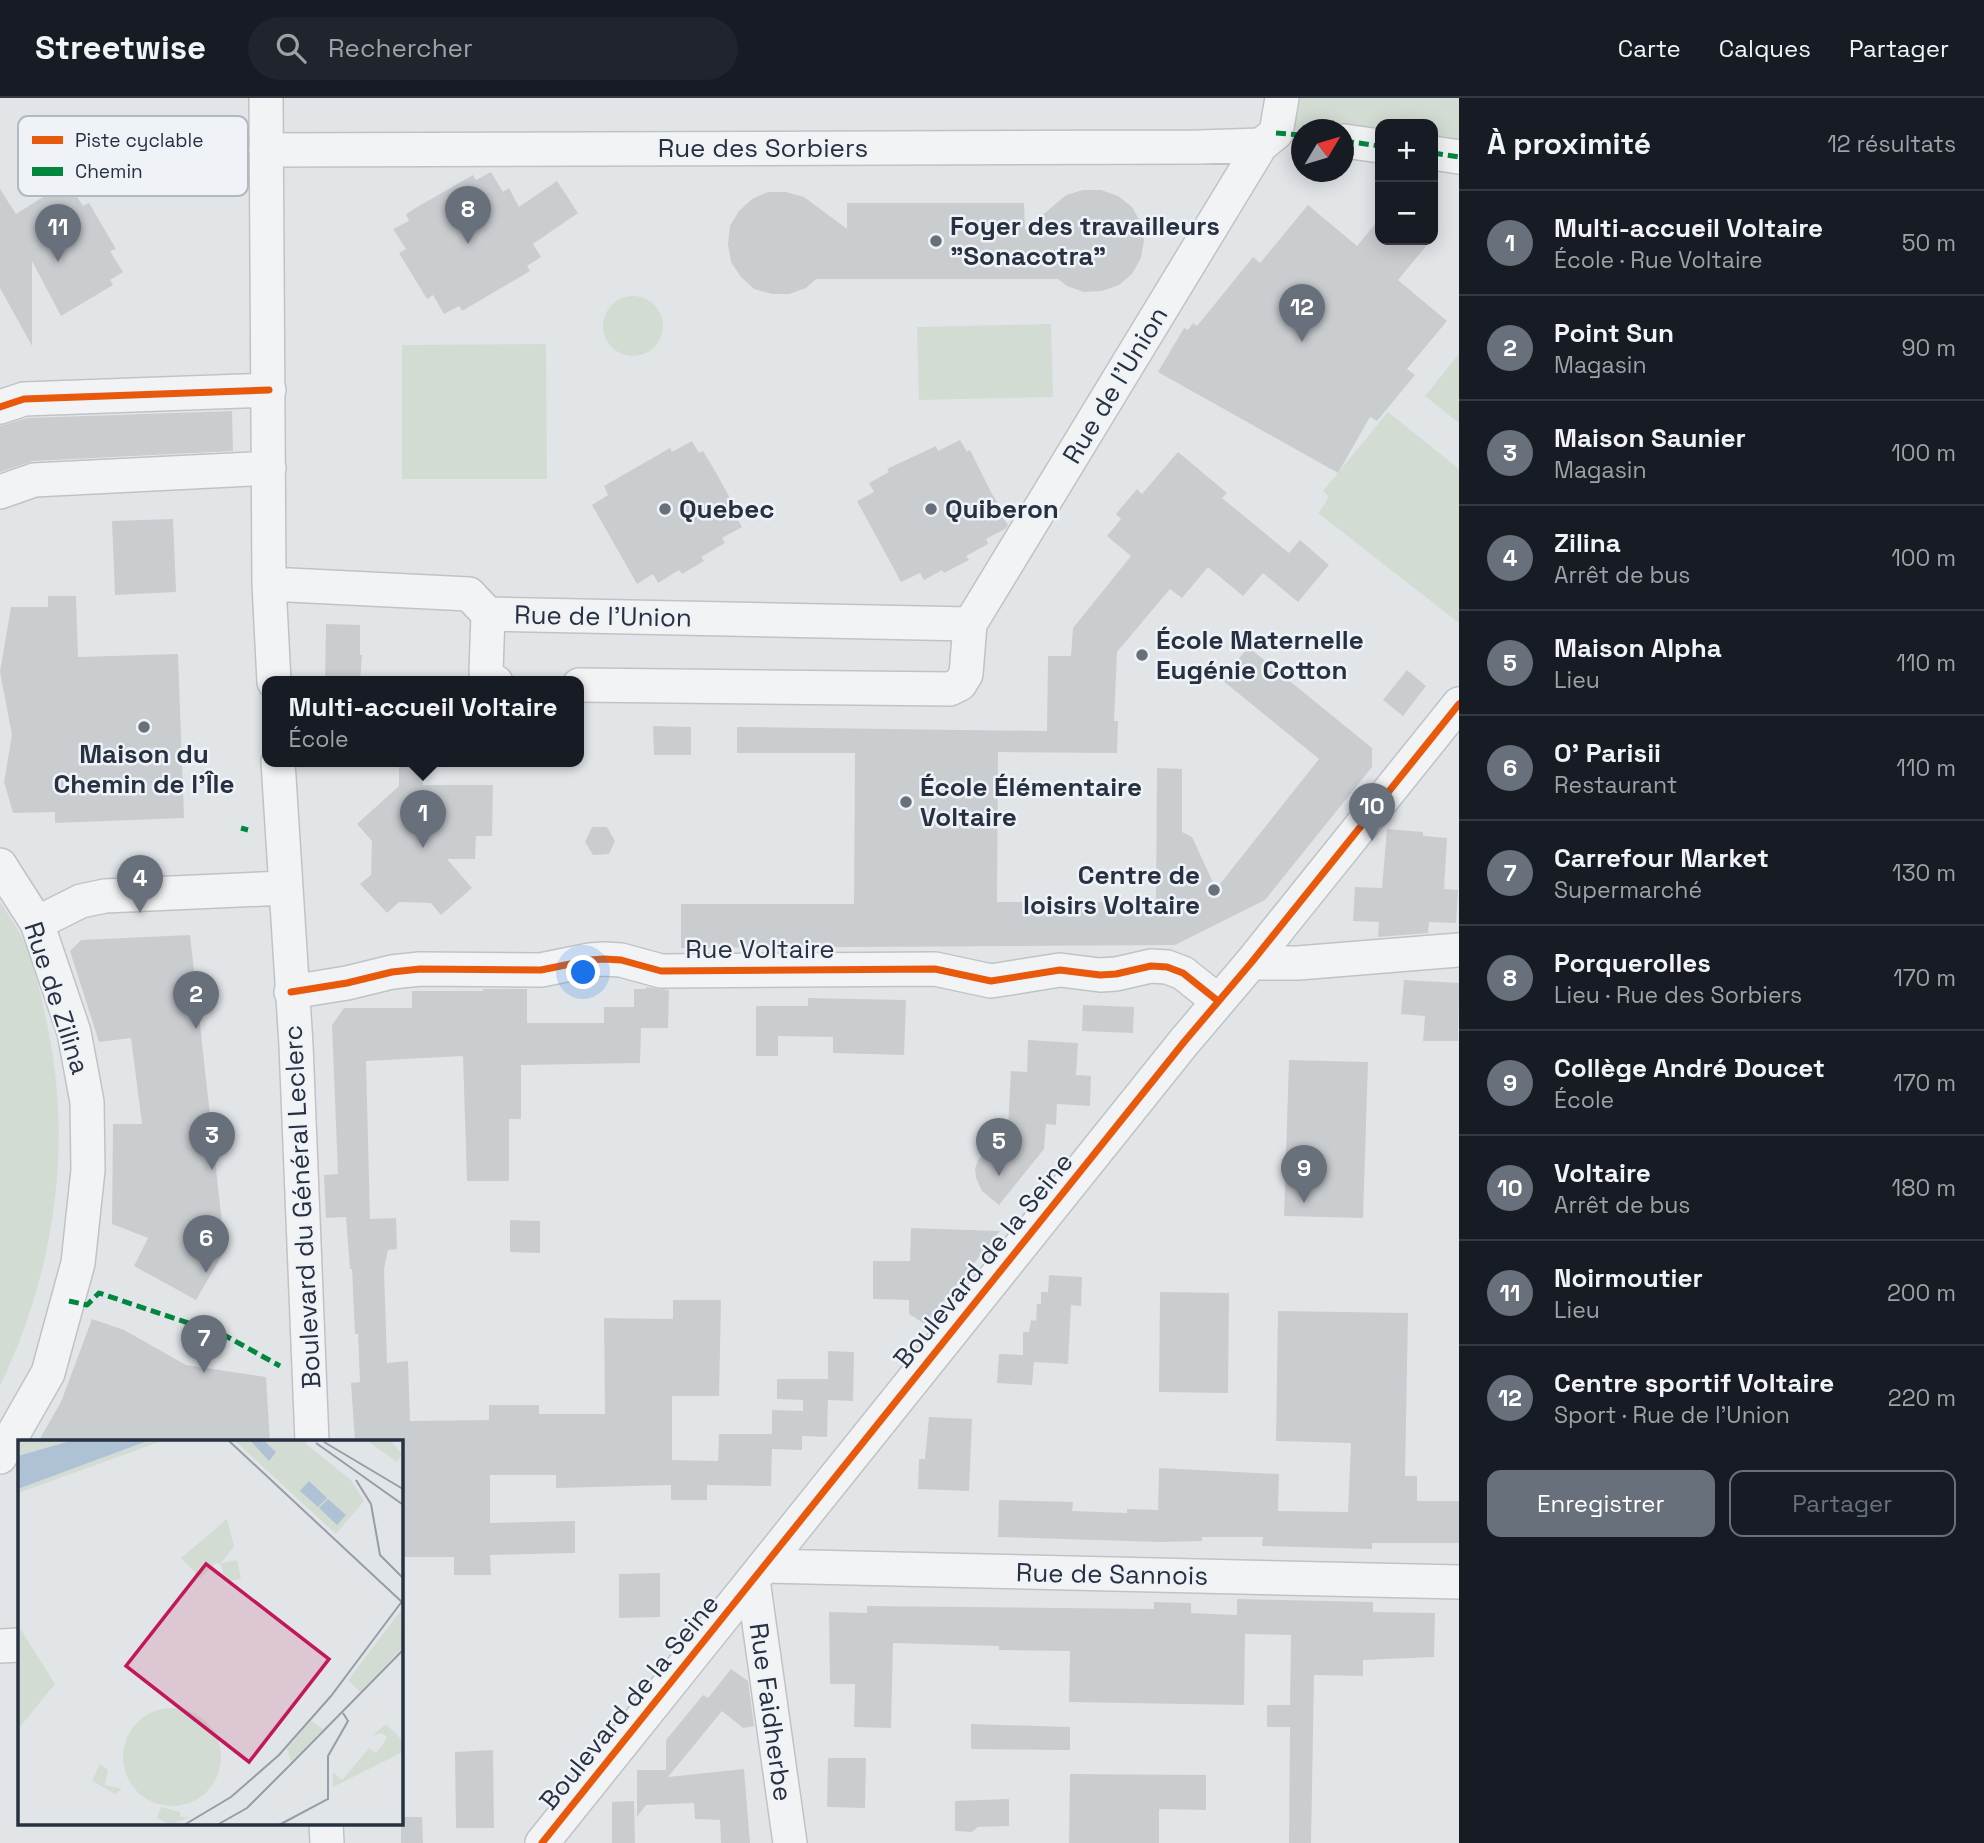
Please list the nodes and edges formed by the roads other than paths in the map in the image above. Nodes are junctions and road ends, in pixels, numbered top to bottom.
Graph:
1 (266, 98) edge
2 (1282, 98) edge
3 (1279, 137) edge
4 (1354, 142) edge
5 (1375, 145) edge
6 (266, 150) junction
7 (1438, 154) edge
8 (1459, 157) edge
9 (269, 390) junction
10 (0, 407) edge
11 (269, 468) junction
12 (0, 492) edge
13 (270, 584) junction
14 (488, 614) junction
15 (970, 624) junction
16 (274, 676) edge
17 (489, 676) edge
18 (584, 685) edge
19 (1459, 704) edge
20 (278, 767) edge
21 (0, 865) edge
22 (285, 888) junction
23 (37, 923) junction
24 (1459, 950) edge
25 (1251, 963) junction
26 (291, 992) junction
27 (1218, 1001) junction
28 (312, 1440) edge
29 (0, 1457) edge
30 (759, 1573) junction
31 (1459, 1581) edge
32 (18, 1645) edge
33 (0, 1646) edge
34 (542, 1843) edge
35 (790, 1843) edge

1 - 6 street
2 - 3 street
3 - 6 street, Rue des Sorbiers
3 - 15 street, Rue de l'Union
4 - 5 street
6 - 9 street
7 - 8 street
9 - 10 street
9 - 11 street
11 - 12 street
11 - 13 street
13 - 14 street, Rue de l'Union
13 - 16 street
14 - 15 street, Rue de l'Union
14 - 17 street, Rue de l'Union
15 - 18 street, Rue de l'Union
19 - 25 street, Boulevard de la Seine
20 - 22 street, Boulevard du Général Leclerc
21 - 23 street, Rue de Zilina
22 - 23 street
22 - 26 street, Boulevard du Général Leclerc
23 - 29 street, Rue de Zilina
24 - 25 street
25 - 27 street, Boulevard de la Seine
26 - 27 street, Rue Voltaire
26 - 28 street, Boulevard du Général Leclerc
27 - 30 street, Boulevard de la Seine
30 - 31 street, Rue de Sannois
30 - 34 street, Boulevard de la Seine
30 - 35 street, Rue Faidherbe
32 - 33 street

